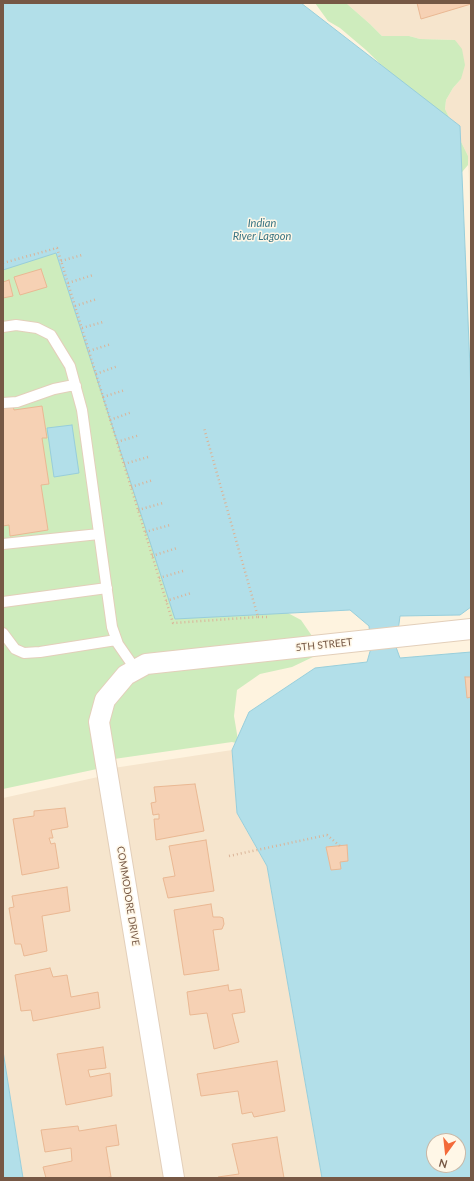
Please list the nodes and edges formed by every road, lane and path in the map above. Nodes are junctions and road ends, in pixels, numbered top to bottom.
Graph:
1 (82, 255) dead end
2 (61, 261) junction
3 (3, 263) edge
4 (92, 276) dead end
5 (68, 283) junction
6 (97, 299) dead end
7 (75, 306) junction
8 (104, 322) dead end
9 (3, 327) edge
10 (82, 328) junction
11 (111, 344) dead end
12 (89, 351) junction
13 (118, 366) dead end
14 (96, 374) junction
15 (76, 386) junction
16 (125, 390) dead end
17 (103, 397) junction
18 (3, 403) edge
19 (132, 412) dead end
20 (110, 420) junction
21 (204, 428) dead end
22 (140, 435) dead end
23 (117, 442) junction
24 (148, 456) dead end
25 (124, 464) junction
26 (153, 480) dead end
27 (131, 487) junction
28 (163, 503) dead end
29 (138, 510) junction
30 (170, 525) dead end
31 (145, 532) junction
32 (99, 534) junction
33 (3, 544) edge
34 (177, 548) dead end
35 (152, 556) junction
36 (183, 571) dead end
37 (159, 578) junction
38 (107, 588) junction
39 (191, 593) dead end
40 (166, 601) junction
41 (3, 602) edge
42 (258, 617) junction
43 (270, 617) dead end
44 (471, 629) edge
45 (3, 633) edge
46 (116, 640) junction
47 (177, 661) joint
48 (136, 670) junction
49 (340, 846) dead end
50 (229, 856) dead end
51 (174, 1178) edge

1 - 2 path
2 - 3 path
2 - 5 path
4 - 5 path
5 - 7 path
6 - 7 path
7 - 10 path
8 - 10 path
9 - 15 lane
10 - 12 path
11 - 12 path
12 - 14 path
13 - 14 path
14 - 17 path
15 - 18 lane
15 - 32 lane
16 - 17 path
17 - 20 path
19 - 20 path
20 - 23 path
21 - 42 path
22 - 23 path
23 - 25 path
24 - 25 path
25 - 27 path
26 - 27 path
27 - 29 path
28 - 29 path
29 - 31 path
30 - 31 path
31 - 35 path
32 - 33 lane
32 - 38 lane
34 - 35 path
35 - 37 path
36 - 37 path
37 - 40 path
38 - 41 lane
38 - 46 lane
39 - 40 path
40 - 42 path
42 - 43 path
44 - 47 street, 5TH STREET
45 - 46 lane
46 - 48 lane
47 - 48 street, COMMODORE DRIVE
48 - 51 street, COMMODORE DRIVE
49 - 50 path

